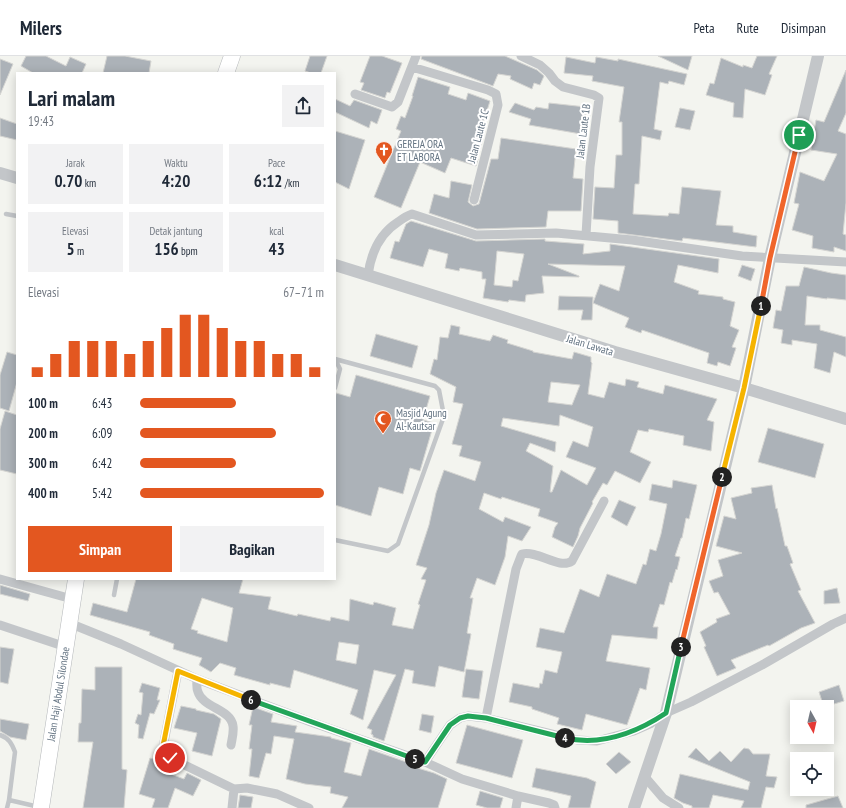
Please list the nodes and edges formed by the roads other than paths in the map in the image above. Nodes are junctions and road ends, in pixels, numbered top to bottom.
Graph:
1 (232, 56) edge
2 (416, 56) edge
3 (521, 56) edge
4 (818, 56) edge
5 (412, 67) junction
6 (226, 72) edge
7 (355, 94) dead end
8 (0, 173) edge
9 (16, 178) edge
10 (474, 200) dead end
11 (6, 214) dead end
12 (16, 216) edge
13 (586, 235) junction
14 (770, 258) junction
15 (846, 262) edge
16 (336, 265) edge
17 (368, 275) junction
18 (336, 359) edge
19 (336, 361) edge
20 (336, 384) edge
21 (744, 388) junction
22 (846, 419) edge
23 (604, 501) dead end
24 (336, 540) edge
25 (0, 579) edge
26 (76, 580) edge
27 (117, 580) edge
28 (114, 594) dead end
29 (72, 599) junction
30 (846, 618) edge
31 (69, 623) junction
32 (0, 625) edge
33 (66, 647) junction
34 (178, 671) junction
35 (197, 679) junction
36 (666, 713) junction
37 (486, 718) junction
38 (0, 735) edge
39 (231, 745) dead end
40 (425, 762) junction
41 (645, 777) junction
42 (234, 789) junction
43 (518, 796) junction
44 (10, 800) junction
45 (8, 808) edge
46 (41, 808) edge
47 (232, 808) edge
48 (309, 808) edge
49 (516, 808) edge
50 (555, 808) edge
51 (634, 808) edge
52 (679, 808) edge

1 - 6 highway
2 - 5 street
3 - 13 street, Jalan Laute 1B
4 - 14 street
5 - 7 street
5 - 10 street, Jalan Laute 1C
8 - 9 street
11 - 12 lane
13 - 14 street
13 - 17 street
14 - 15 street
14 - 21 street
16 - 17 street, Jalan Lawata
17 - 21 street, Jalan Lawata
18 - 24 lane
19 - 20 lane
21 - 22 street, Jalan Lawata
21 - 36 street
23 - 37 street
25 - 29 street
26 - 29 highway, Jalan Haji Abdul Silondae
27 - 28 lane
29 - 31 highway, Jalan Haji Abdul Silondae
30 - 36 street
31 - 33 highway, Jalan Haji Abdul Silondae
31 - 34 street
32 - 33 street
33 - 46 highway, Jalan Haji Abdul Silondae
34 - 35 street
34 - 42 street
35 - 39 street
35 - 40 street
36 - 37 street
36 - 41 street
37 - 40 street
38 - 44 lane
40 - 43 street
41 - 51 street
41 - 52 street
42 - 47 street
42 - 48 street
43 - 49 street
43 - 50 street
44 - 45 lane
44 - 46 lane

